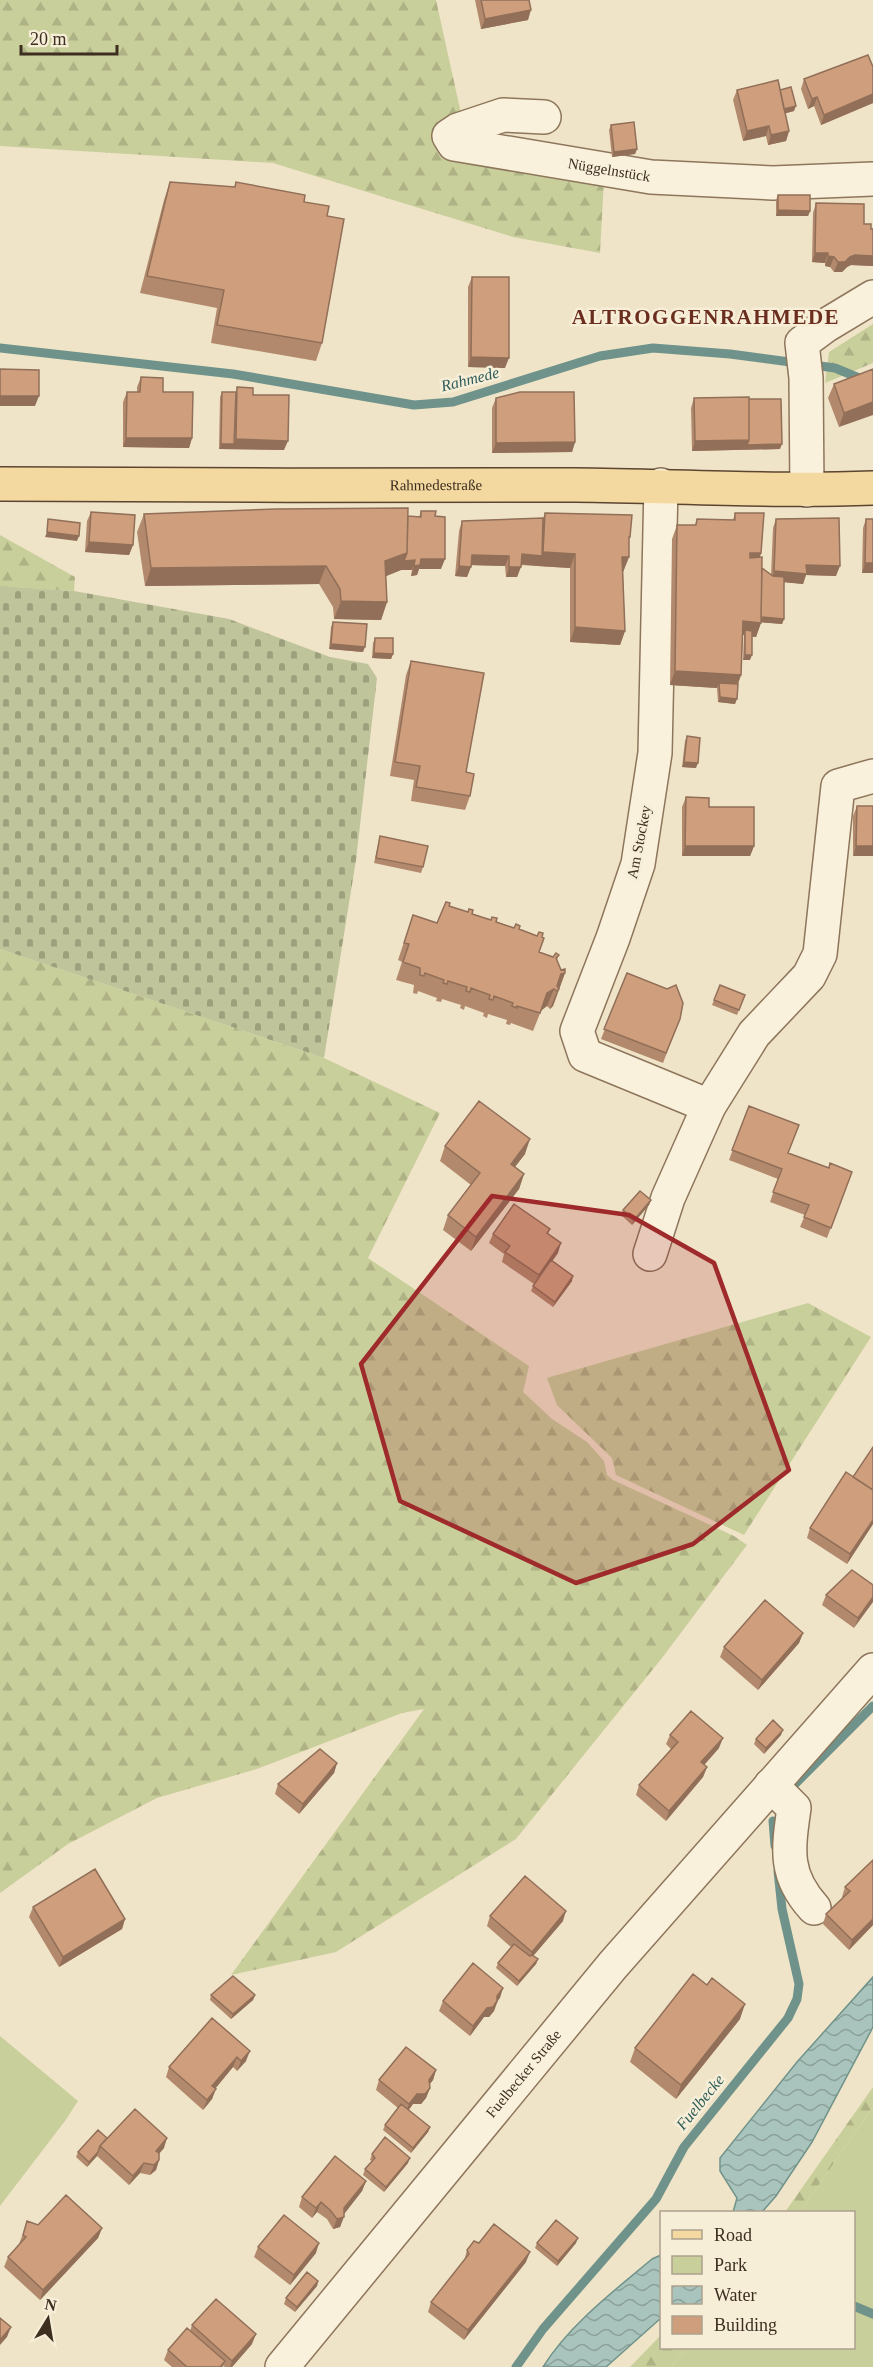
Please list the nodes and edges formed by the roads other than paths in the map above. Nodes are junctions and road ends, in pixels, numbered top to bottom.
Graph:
1 (544, 117) dead end
2 (873, 179) edge
3 (873, 297) edge
4 (0, 484) edge
5 (661, 485) junction
6 (873, 488) edge
7 (807, 490) junction
8 (873, 776) edge
9 (709, 1106) junction
10 (650, 1254) dead end
11 (873, 1670) edge
12 (771, 1785) junction
13 (814, 1908) dead end
14 (282, 2367) edge

1 - 2 street, Nüggelnstück
3 - 7 street
4 - 5 main road, Rahmedestraße
5 - 7 main road, Rahmedestraße
5 - 9 street, Am Stockey
6 - 7 main road, Rahmedestraße
8 - 9 street
9 - 10 street
11 - 12 street, Fuelbecker Straße
12 - 13 street
12 - 14 street, Fuelbecker Straße

